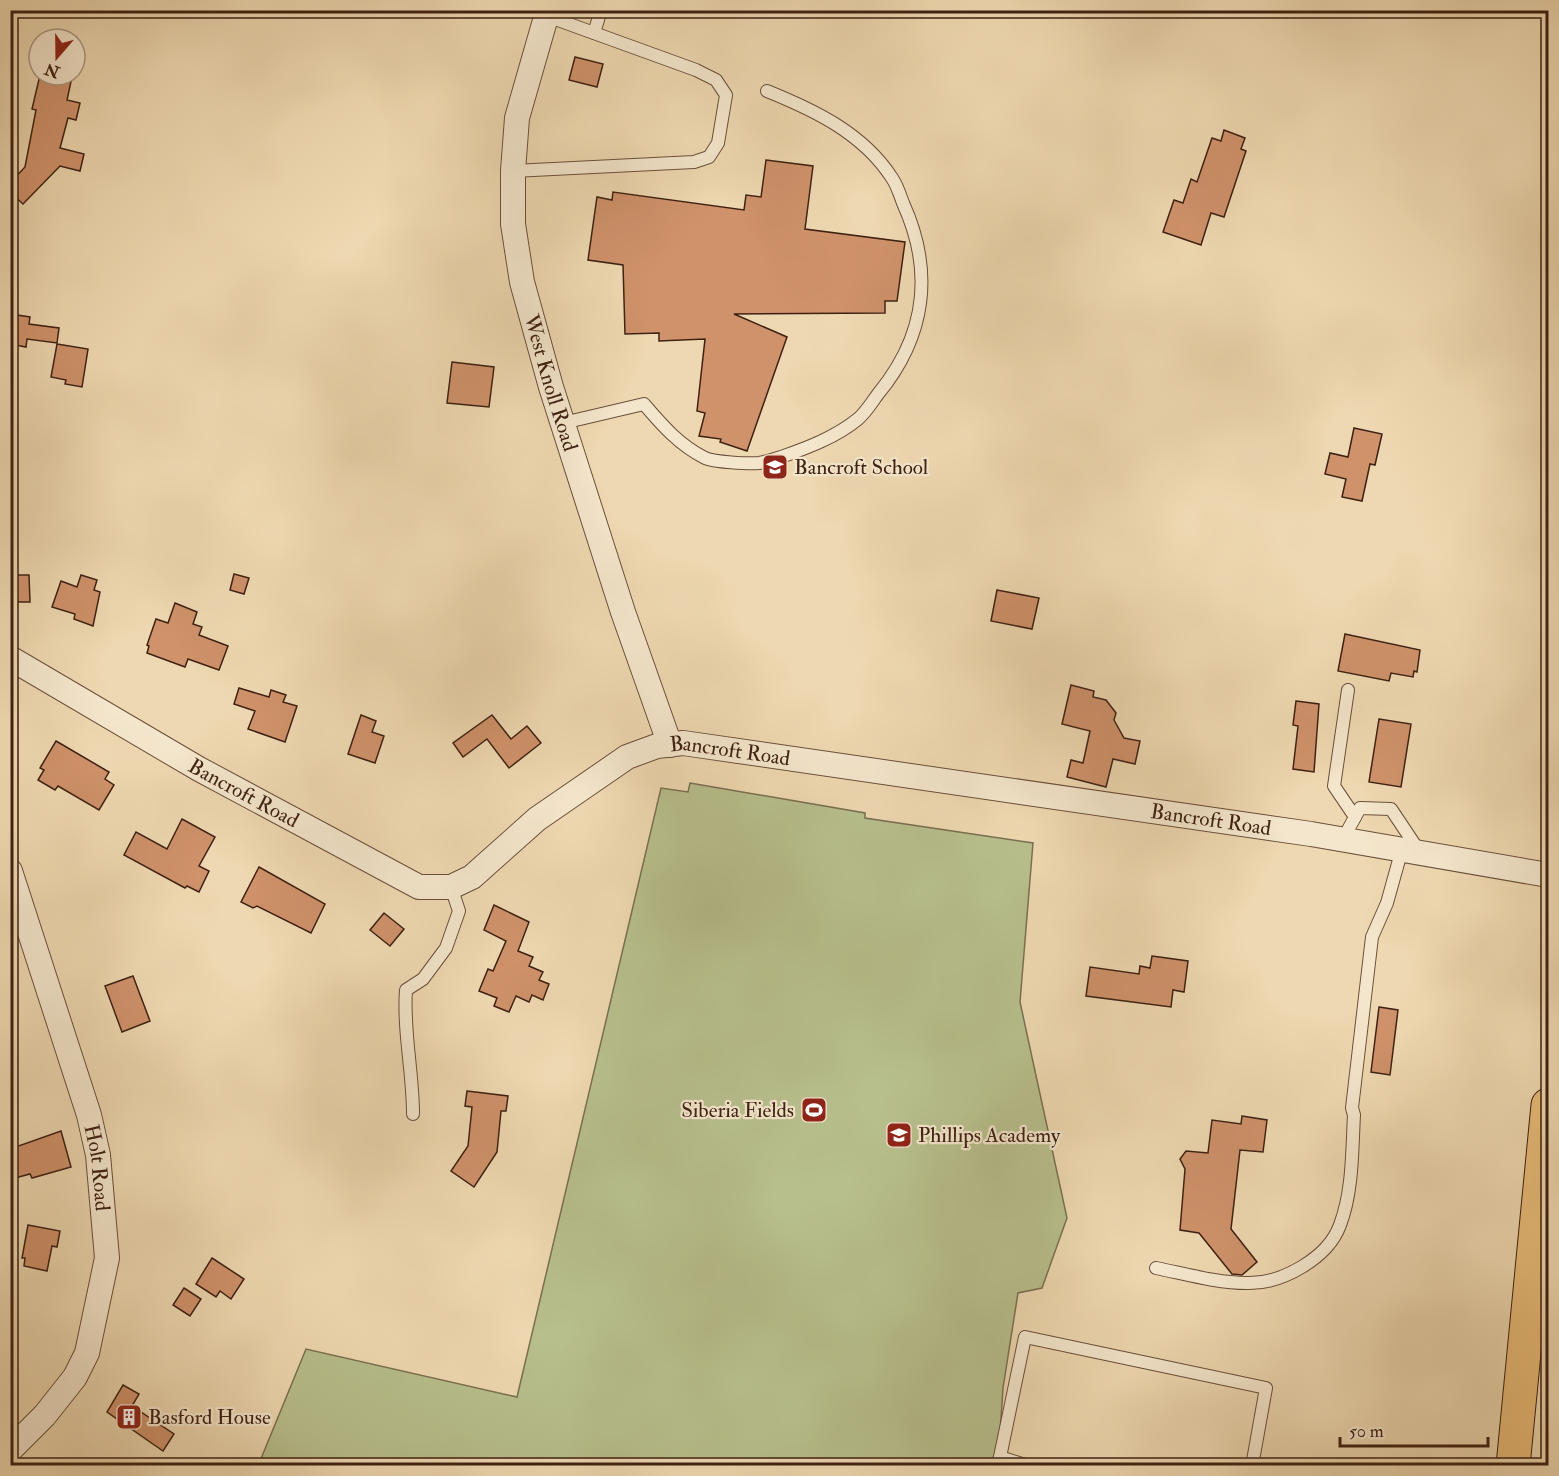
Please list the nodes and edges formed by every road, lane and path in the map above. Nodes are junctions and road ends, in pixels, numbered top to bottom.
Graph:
1 (601, 10) edge
2 (547, 13) edge
3 (594, 33) junction
4 (767, 91) dead end
5 (513, 171) junction
6 (563, 423) junction
7 (10, 658) edge
8 (1348, 690) dead end
9 (670, 745) junction
10 (1355, 817) junction
11 (1343, 839) junction
12 (1411, 850) junction
13 (10, 871) edge
14 (1548, 875) edge
15 (452, 887) junction
16 (1548, 1105) edge
17 (413, 1114) dead end
18 (1541, 1251) edge
19 (1156, 1268) dead end
20 (10, 1450) edge
21 (999, 1461) edge
22 (1028, 1466) edge
23 (1252, 1466) edge
24 (1513, 1466) edge

1 - 3 lane
2 - 3 lane
2 - 5 street, West Knoll Road
3 - 5 lane
4 - 6 lane
5 - 6 street, West Knoll Road
6 - 9 street, West Knoll Road
7 - 15 street, Bancroft Road
8 - 10 lane
9 - 11 street, Bancroft Road
9 - 15 street, Bancroft Road
10 - 11 lane
10 - 12 lane
11 - 12 street, Bancroft Road
12 - 14 street, Bancroft Road
12 - 19 lane
13 - 20 street, Holt Road
15 - 17 lane
16 - 18 main road
18 - 24 main road
21 - 22 lane
21 - 23 lane

